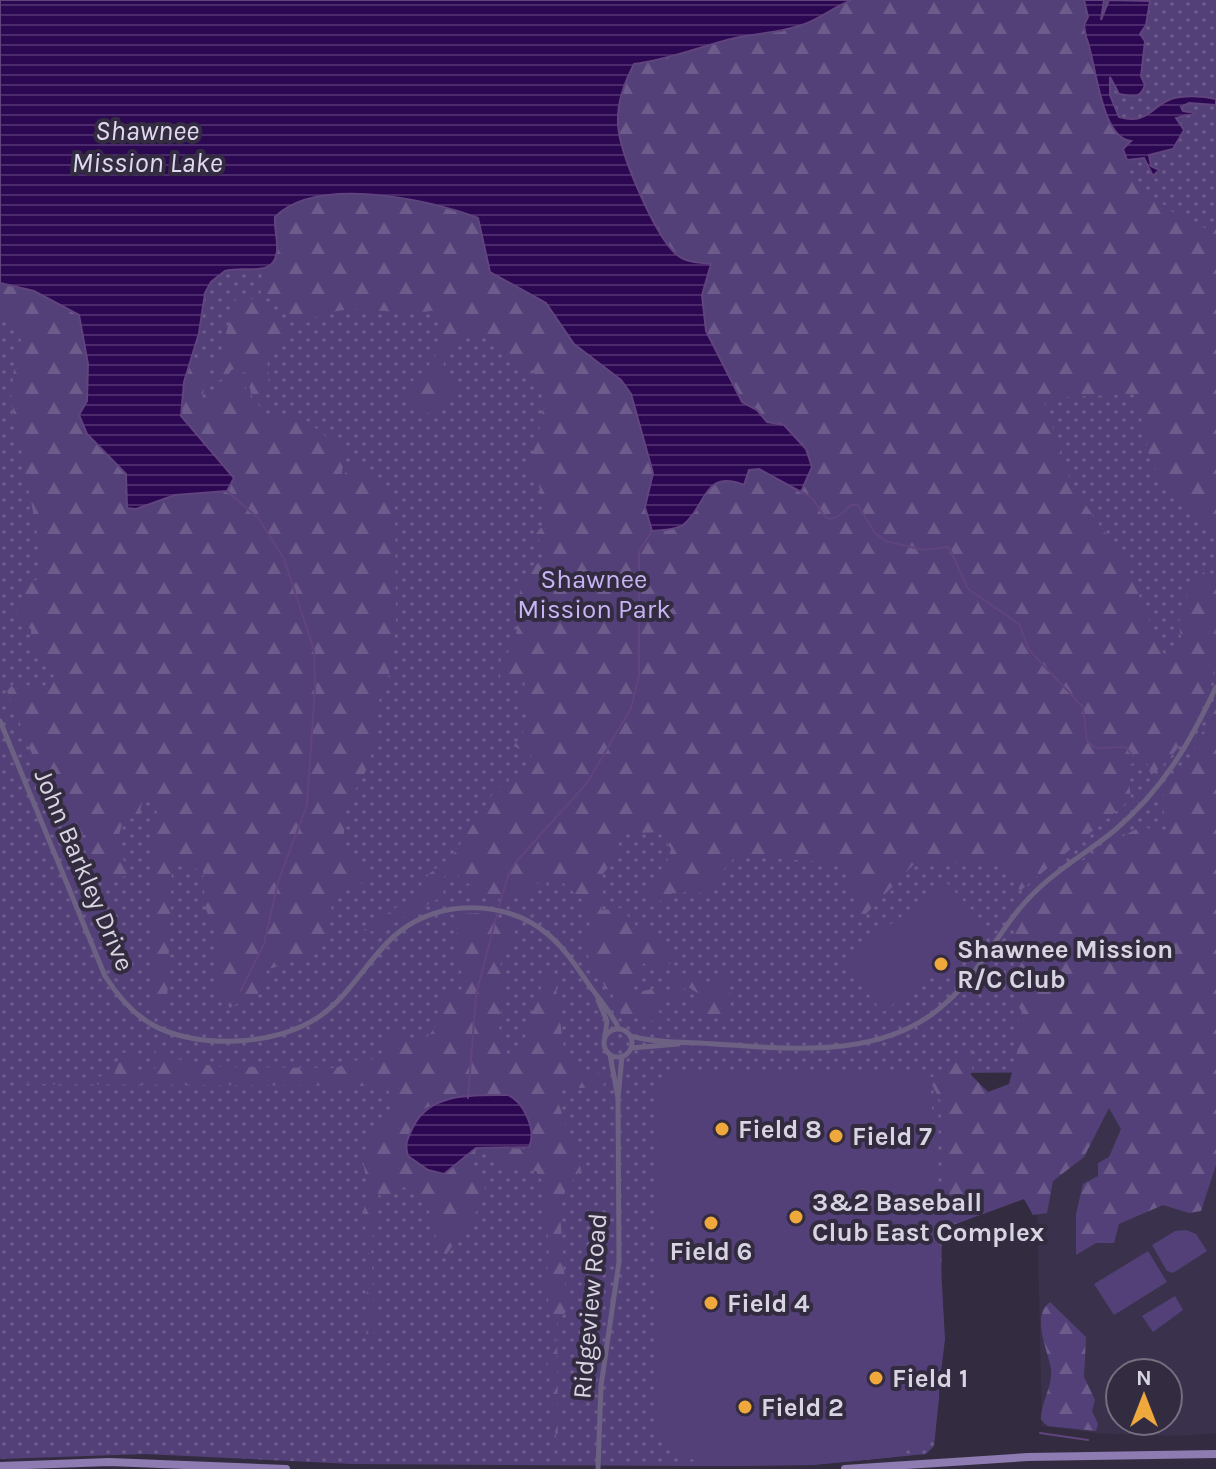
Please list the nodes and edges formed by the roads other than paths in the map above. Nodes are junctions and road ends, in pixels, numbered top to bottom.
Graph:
1 (1216, 687) edge
2 (0, 721) edge
3 (594, 992) junction
4 (619, 1029) junction
5 (630, 1036) junction
6 (605, 1037) junction
7 (683, 1042) junction
8 (631, 1048) junction
9 (610, 1055) junction
10 (622, 1056) junction
11 (618, 1099) junction
12 (1216, 1454) edge
13 (0, 1466) edge
14 (178, 1466) edge
15 (286, 1469) edge
16 (598, 1469) edge
17 (845, 1469) edge

1 - 7 street
2 - 3 street, John Barkley Drive
3 - 4 street, John Barkley Drive
3 - 6 street
4 - 5 street
4 - 6 street
5 - 7 street
5 - 8 street
6 - 9 street
7 - 8 street
8 - 10 street
9 - 10 street
9 - 11 street
10 - 11 street
11 - 16 street, Ridgeview Road
12 - 17 main road
13 - 14 main road
14 - 15 main road

